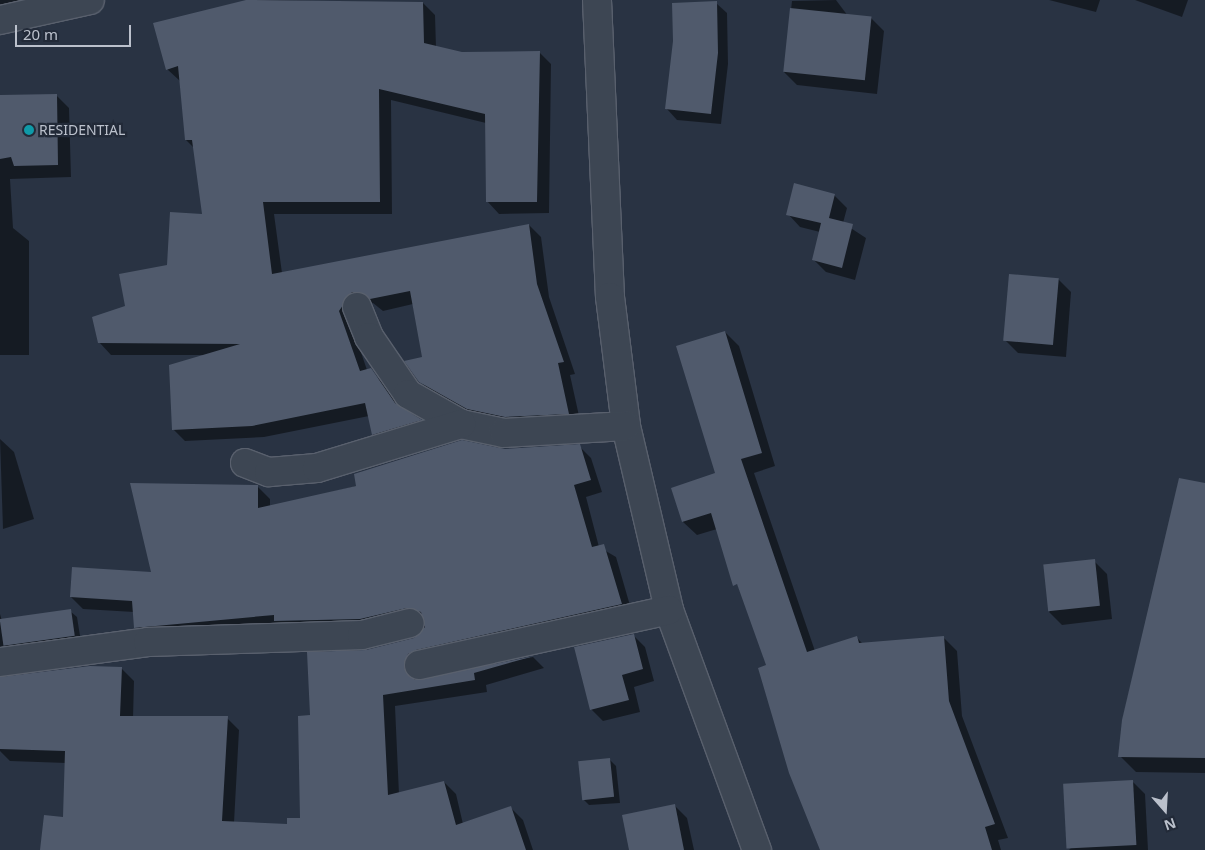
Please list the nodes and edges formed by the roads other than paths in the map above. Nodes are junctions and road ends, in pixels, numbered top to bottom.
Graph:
1 (90, 0) edge
2 (596, 0) edge
3 (0, 20) edge
4 (357, 307) dead end
5 (461, 424) junction
6 (626, 426) junction
7 (244, 463) dead end
8 (669, 610) junction
9 (410, 623) dead end
10 (0, 662) edge
11 (418, 665) dead end
12 (757, 850) edge

1 - 3 street
2 - 6 street
4 - 5 street
5 - 6 street
5 - 7 street
6 - 8 street
8 - 11 street
8 - 12 street
9 - 10 street

